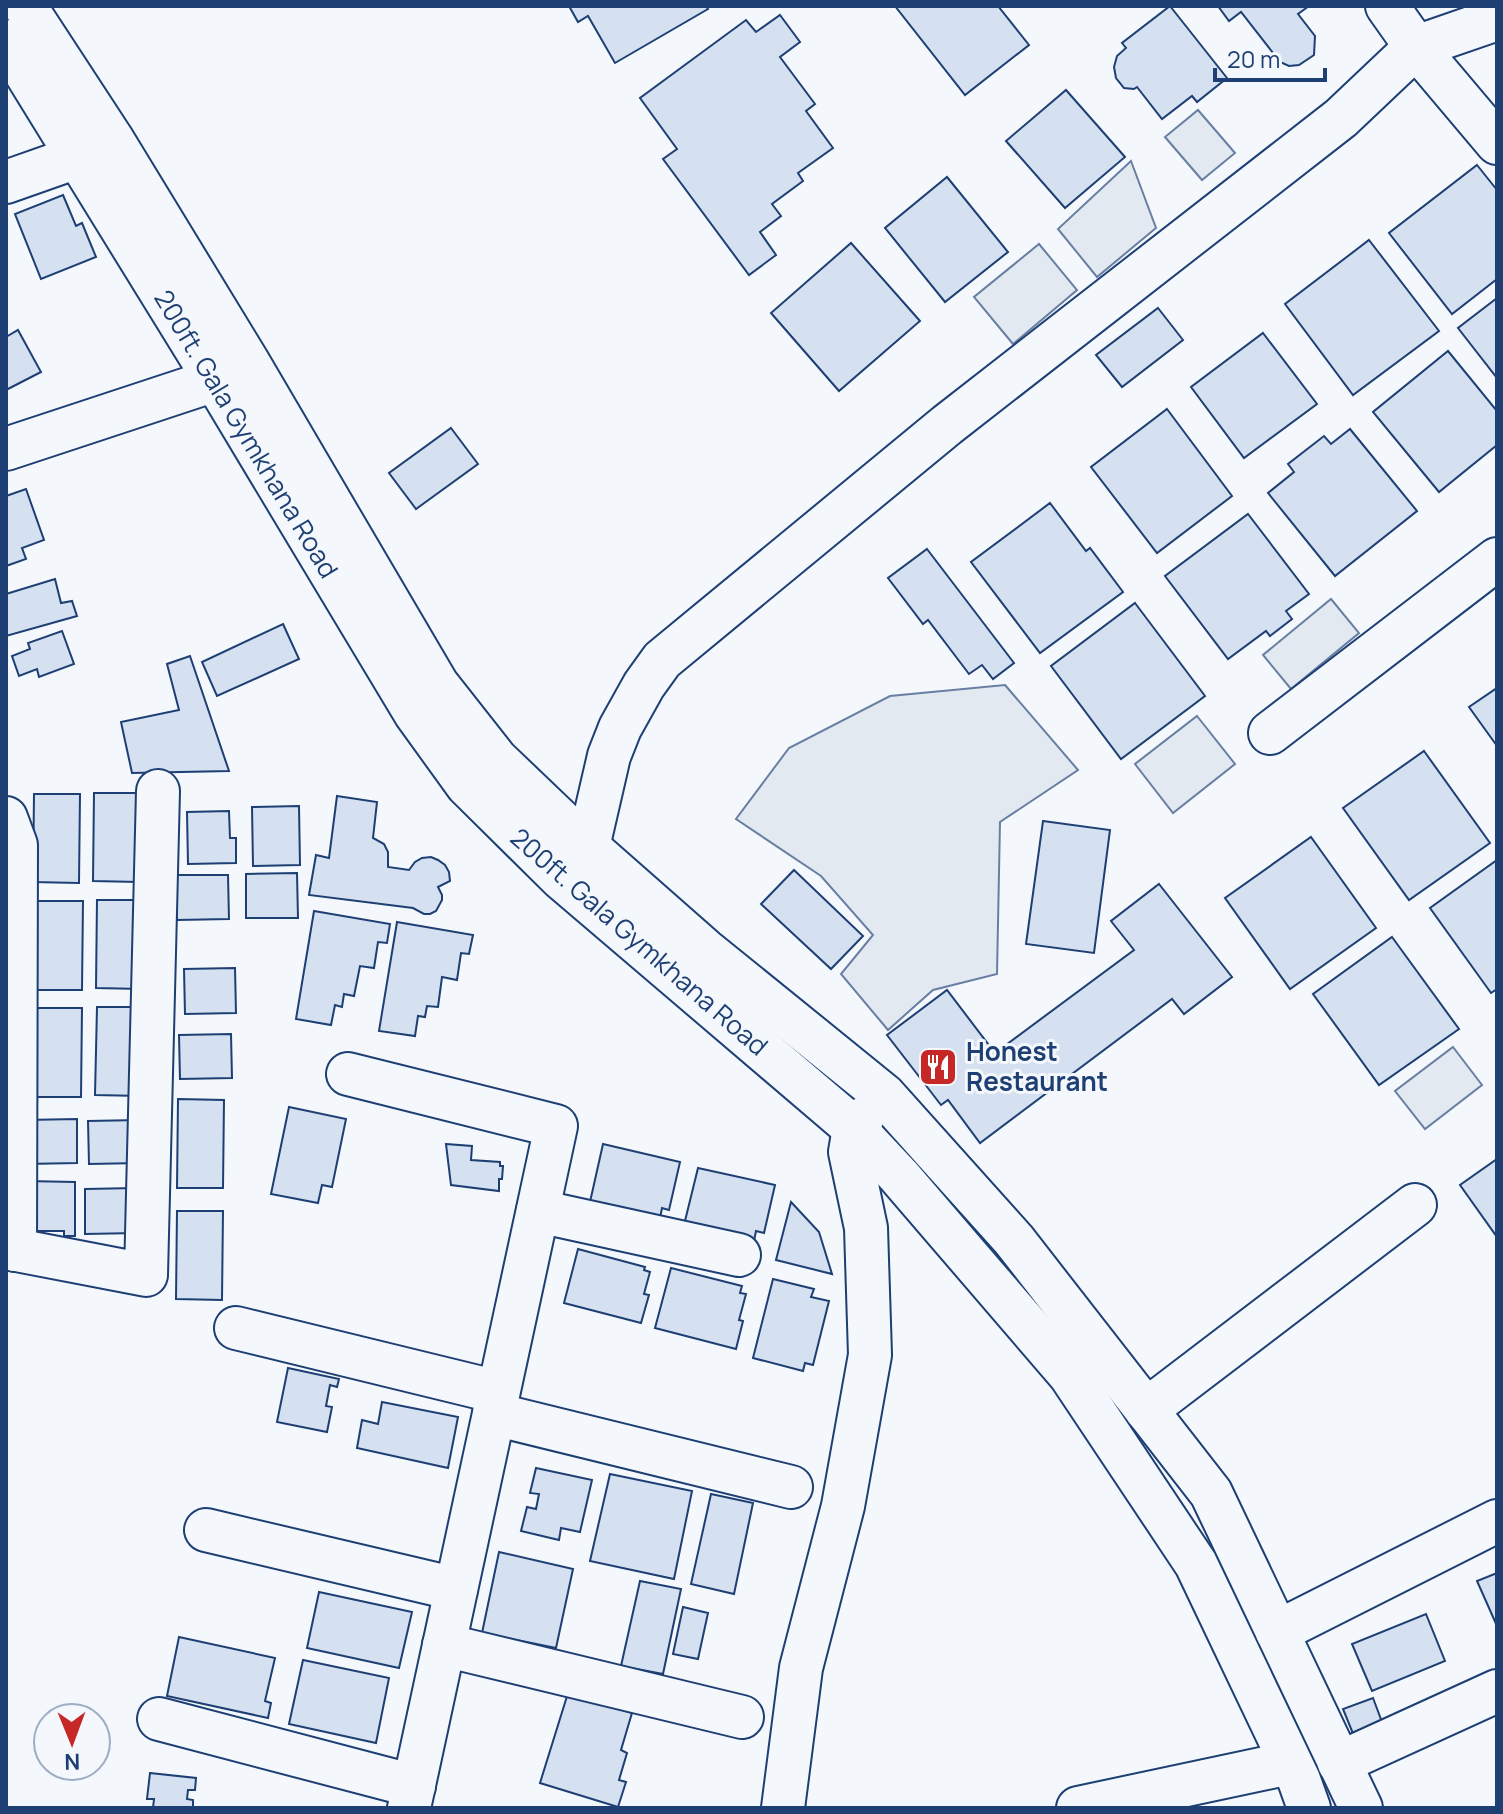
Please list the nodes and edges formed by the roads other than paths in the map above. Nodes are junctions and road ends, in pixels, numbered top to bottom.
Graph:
1 (25, 6) edge
2 (1387, 6) edge
3 (1497, 19) edge
4 (6, 41) edge
5 (1416, 47) junction
6 (1497, 143) edge
7 (77, 157) junction
8 (6, 182) edge
9 (215, 380) junction
10 (6, 449) edge
11 (1497, 559) edge
12 (1270, 733) dead end
13 (158, 791) dead end
14 (6, 818) edge
15 (588, 847) junction
16 (561, 878) junction
17 (348, 1074) dead end
18 (884, 1095) junction
19 (854, 1128) junction
20 (1415, 1205) dead end
21 (538, 1211) junction
22 (10, 1249) edge
23 (739, 1255) dead end
24 (236, 1328) dead end
25 (496, 1403) junction
26 (1146, 1410) junction
27 (791, 1487) dead end
28 (1497, 1521) edge
29 (206, 1530) dead end
30 (456, 1589) junction
31 (1277, 1632) junction
32 (444, 1645) junction
33 (1497, 1691) edge
34 (742, 1717) dead end
35 (159, 1719) dead end
36 (1290, 1763) junction
37 (1339, 1763) junction
38 (411, 1797) edge
39 (783, 1808) edge
40 (1078, 1808) edge
41 (1309, 1808) edge
42 (1361, 1808) edge

1 - 15 street
2 - 5 street
3 - 5 street
4 - 7 street, 200ft. Gala Gymkhana Road
5 - 6 street
5 - 15 street
7 - 8 street
7 - 9 street, 200ft. Gala Gymkhana Road
9 - 10 street
9 - 16 street, 200ft. Gala Gymkhana Road
11 - 12 street
13 - 22 street
14 - 22 street
15 - 16 street
15 - 18 street
16 - 19 street, 200ft. Gala Gymkhana Road
17 - 21 street
18 - 19 street
18 - 26 street
19 - 36 street, 200ft. Gala Gymkhana Road
19 - 39 street
20 - 26 street
21 - 23 street
21 - 25 street
24 - 25 street
25 - 27 street
25 - 30 street
26 - 31 street
28 - 31 street
29 - 30 street
30 - 32 street
31 - 37 street
32 - 34 street
32 - 38 street
33 - 37 street
35 - 38 street
36 - 40 street
36 - 41 street, 200ft. Gala Gymkhana Road
37 - 42 street

